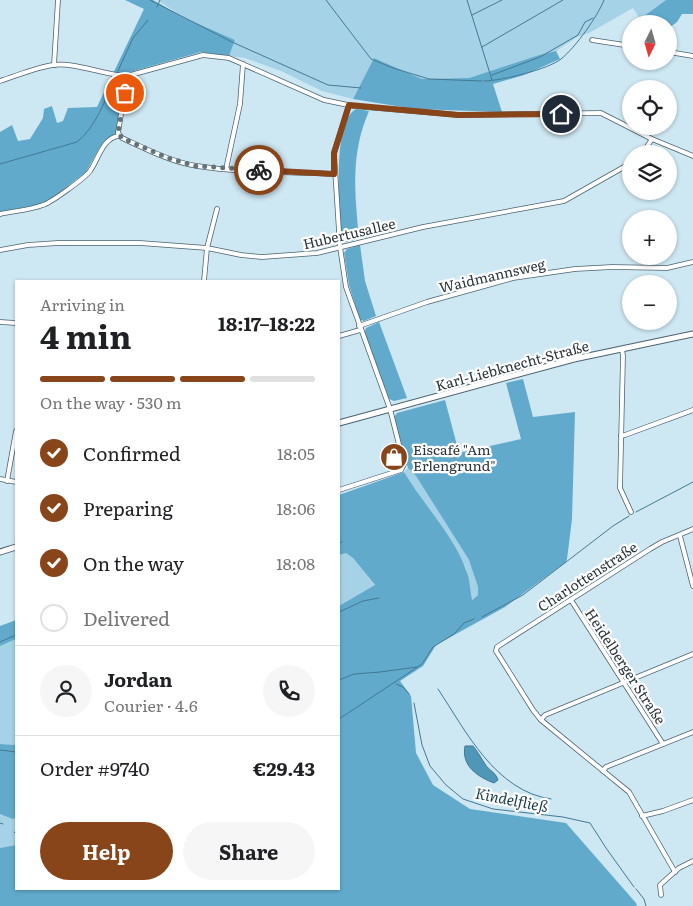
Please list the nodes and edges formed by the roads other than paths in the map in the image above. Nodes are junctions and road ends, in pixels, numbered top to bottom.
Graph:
1 (58, 0) edge
2 (592, 40) dead end
3 (622, 45) edge
4 (678, 54) edge
5 (693, 56) edge
6 (243, 64) junction
7 (54, 65) junction
8 (127, 76) junction
9 (0, 81) edge
10 (349, 105) junction
11 (119, 136) junction
12 (652, 139) junction
13 (648, 145) edge
14 (693, 156) edge
15 (622, 168) edge
16 (226, 169) junction
17 (334, 174) junction
18 (217, 208) dead end
19 (0, 214) edge
20 (340, 247) junction
21 (207, 248) junction
22 (0, 250) edge
23 (693, 262) edge
24 (204, 280) edge
25 (0, 322) edge
26 (15, 323) edge
27 (359, 328) junction
28 (693, 334) edge
29 (340, 336) edge
30 (622, 349) junction
31 (390, 409) junction
32 (693, 410) edge
33 (340, 423) edge
34 (621, 436) junction
35 (15, 437) edge
36 (0, 479) edge
37 (8, 481) junction
38 (15, 482) edge
39 (340, 490) edge
40 (631, 512) dead end
41 (693, 529) edge
42 (680, 536) junction
43 (15, 546) edge
44 (0, 552) edge
45 (693, 582) edge
46 (570, 600) junction
47 (693, 654) edge
48 (623, 683) junction
49 (541, 720) junction
50 (693, 732) edge
51 (662, 744) junction
52 (603, 771) junction
53 (693, 800) edge
54 (642, 816) junction
55 (693, 861) edge
56 (675, 872) junction
57 (662, 895) dead end

1 - 7 street
2 - 3 street
4 - 5 street
6 - 8 street
6 - 10 street
6 - 16 street
7 - 8 street
7 - 9 street
8 - 11 street
10 - 12 street
10 - 17 street
11 - 16 street
11 - 19 street
12 - 13 street
12 - 14 street
15 - 20 street, Hubertusallee
16 - 17 street
17 - 20 street
18 - 21 street
20 - 21 street, Hubertusallee
20 - 27 street
21 - 22 street, Hubertusallee
21 - 24 street
23 - 27 street, Waidmannsweg
25 - 26 street
27 - 29 street, Waidmannsweg
27 - 31 street
28 - 30 street, Karl-Liebknecht-Straße
30 - 31 street, Karl-Liebknecht-Straße
30 - 34 street
31 - 33 street, Karl-Liebknecht-Straße
31 - 39 street
32 - 34 street
34 - 40 street
35 - 37 street
36 - 37 street
37 - 38 street
41 - 42 street, Charlottenstraße
42 - 45 street
42 - 46 street, Charlottenstraße
43 - 44 street
46 - 48 street, Heidelberger Straße
46 - 49 street, Charlottenstraße
47 - 48 street
48 - 49 street
48 - 51 street, Heidelberger Straße
49 - 52 street
50 - 51 street
51 - 52 street
52 - 54 street
53 - 54 street
54 - 56 street
55 - 56 street
56 - 57 street

